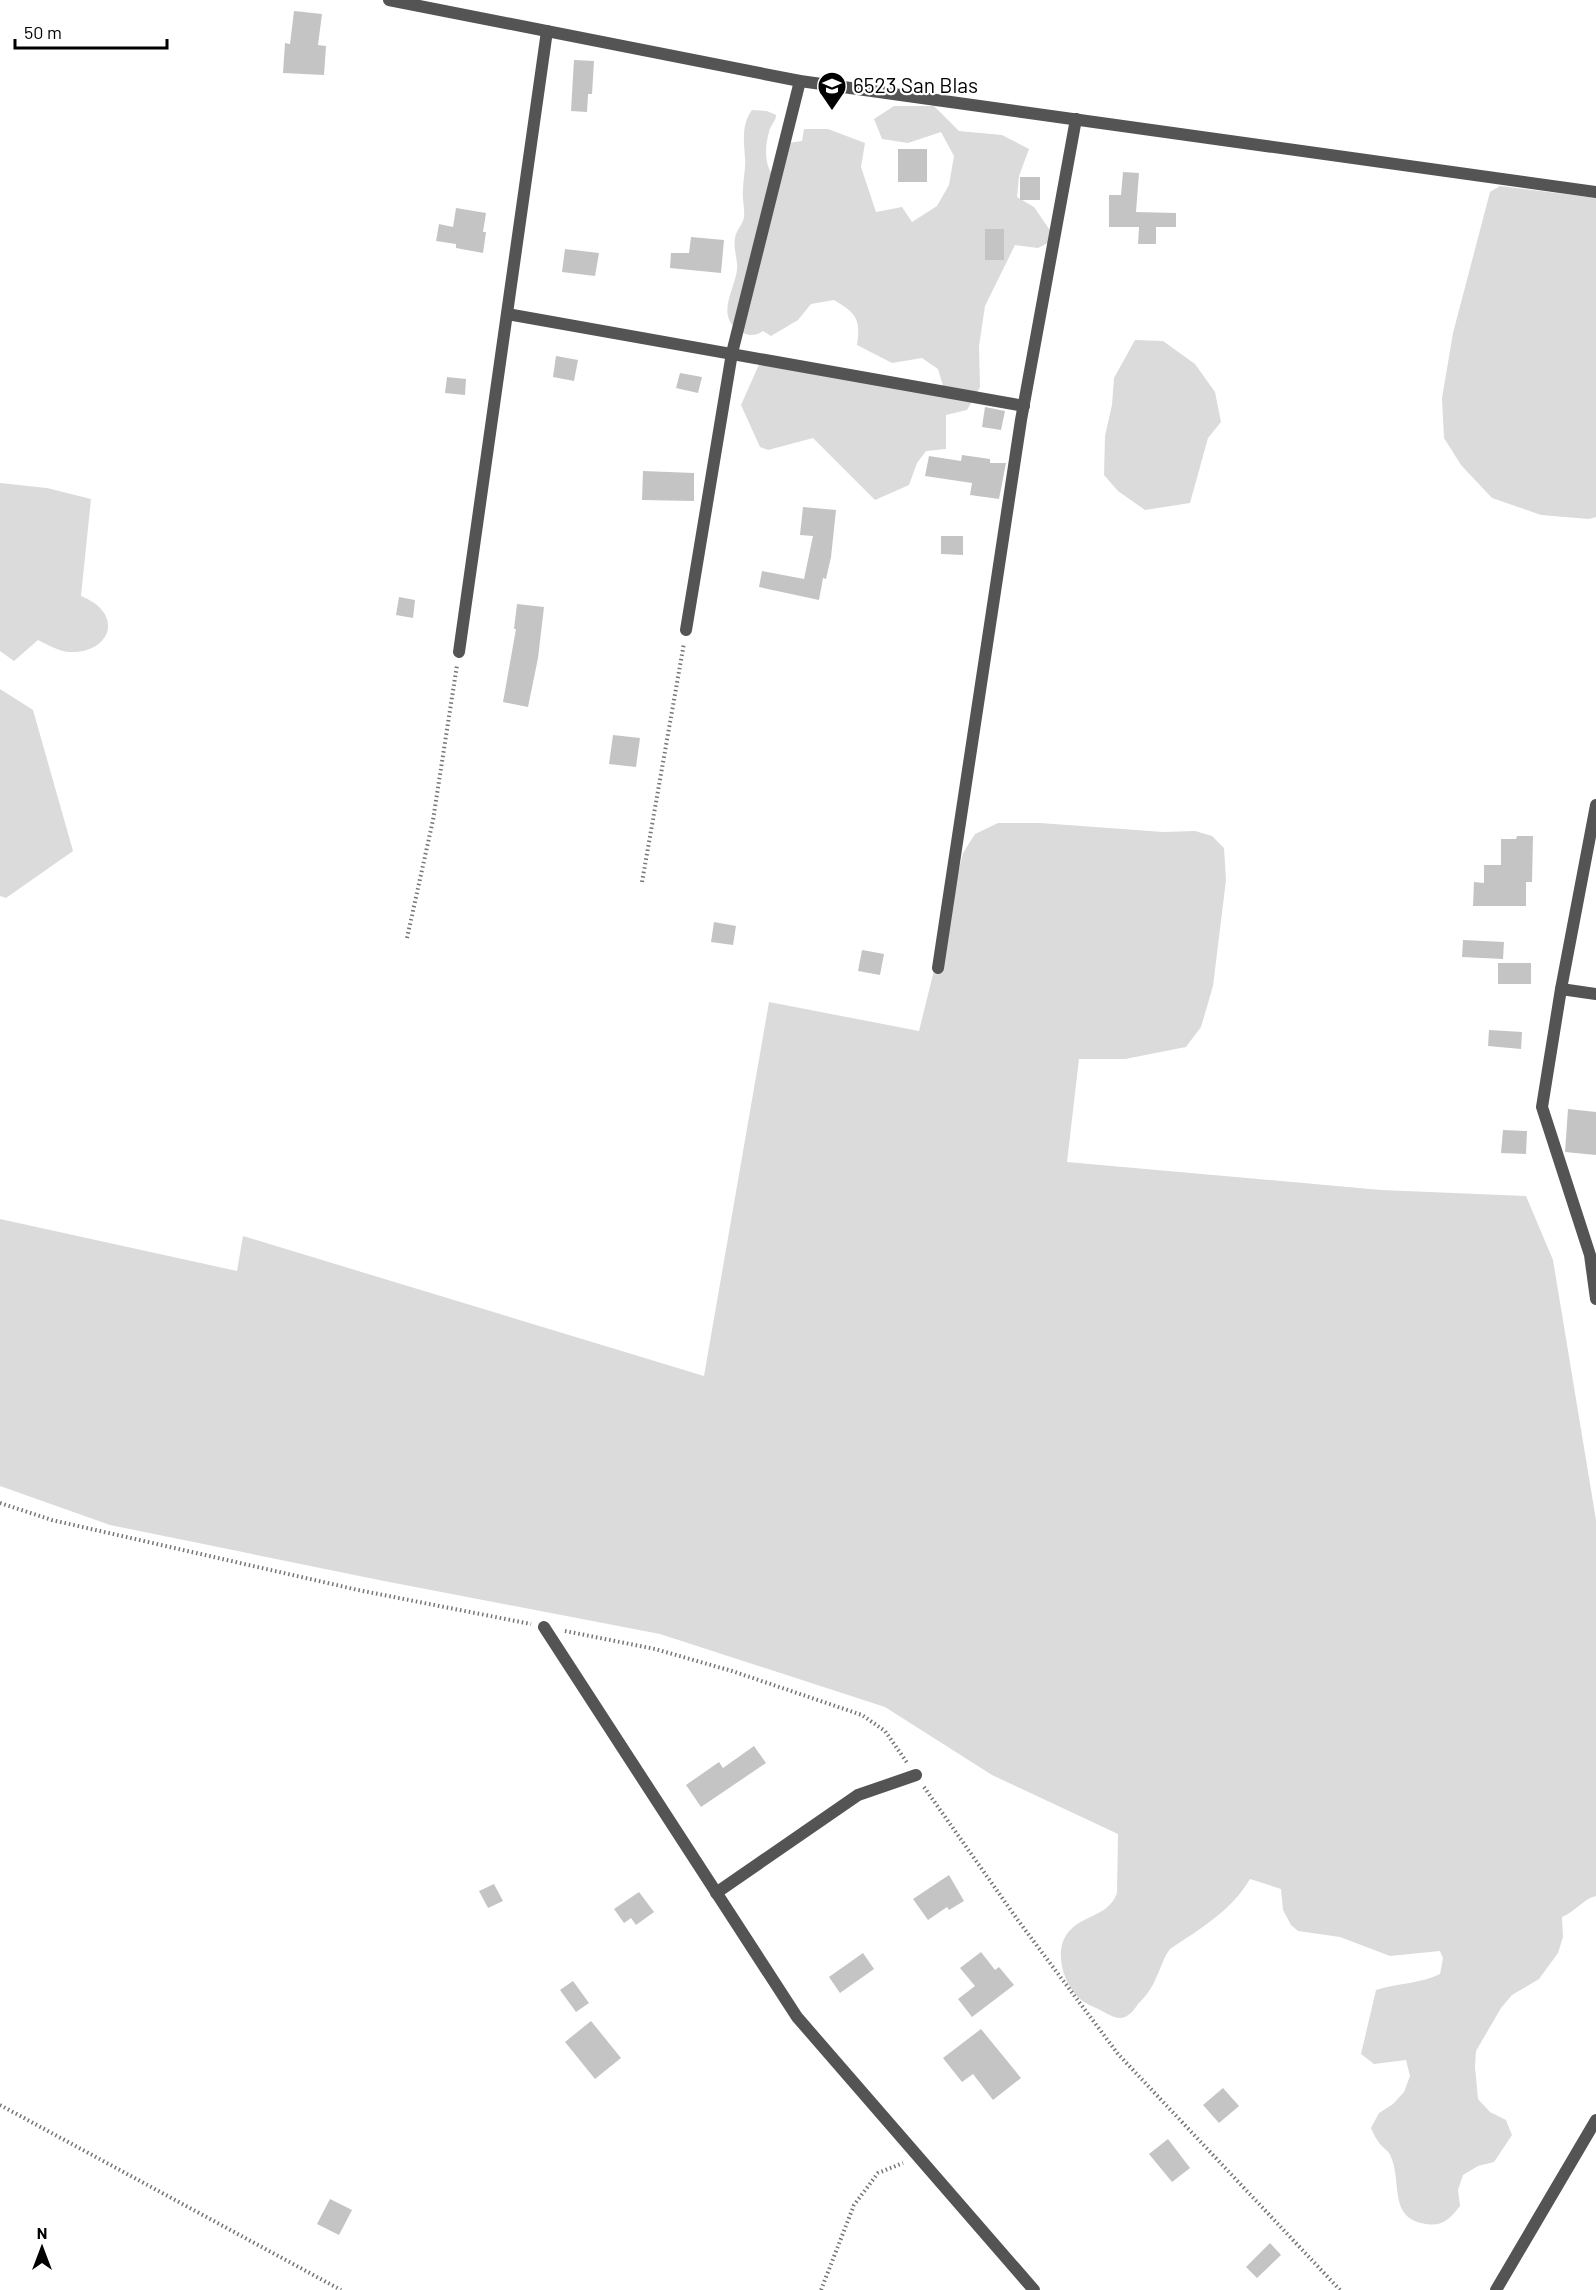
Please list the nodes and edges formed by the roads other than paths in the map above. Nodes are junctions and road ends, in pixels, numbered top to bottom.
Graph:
1 (389, 0) edge
2 (547, 31) junction
3 (800, 81) junction
4 (1076, 119) junction
5 (1596, 192) edge
6 (507, 314) junction
7 (732, 353) junction
8 (1024, 406) junction
9 (686, 630) road end
10 (459, 652) road end
11 (1596, 805) edge
12 (938, 968) dead end
13 (1561, 989) junction
14 (1596, 994) edge
15 (1593, 1256) edge
16 (1596, 1299) edge
17 (544, 1627) road end
18 (916, 1775) road end
19 (716, 1893) junction
20 (1596, 2120) edge
21 (1034, 2290) edge
22 (1496, 2290) edge

1 - 2 street
2 - 3 street
2 - 6 street
3 - 4 street
3 - 7 street
4 - 5 street
4 - 8 street
6 - 7 street
6 - 10 street
7 - 8 street
7 - 9 street
8 - 12 street
11 - 13 street
13 - 14 street
13 - 15 street
15 - 16 street
17 - 19 street
18 - 19 street
19 - 21 street
20 - 22 street

